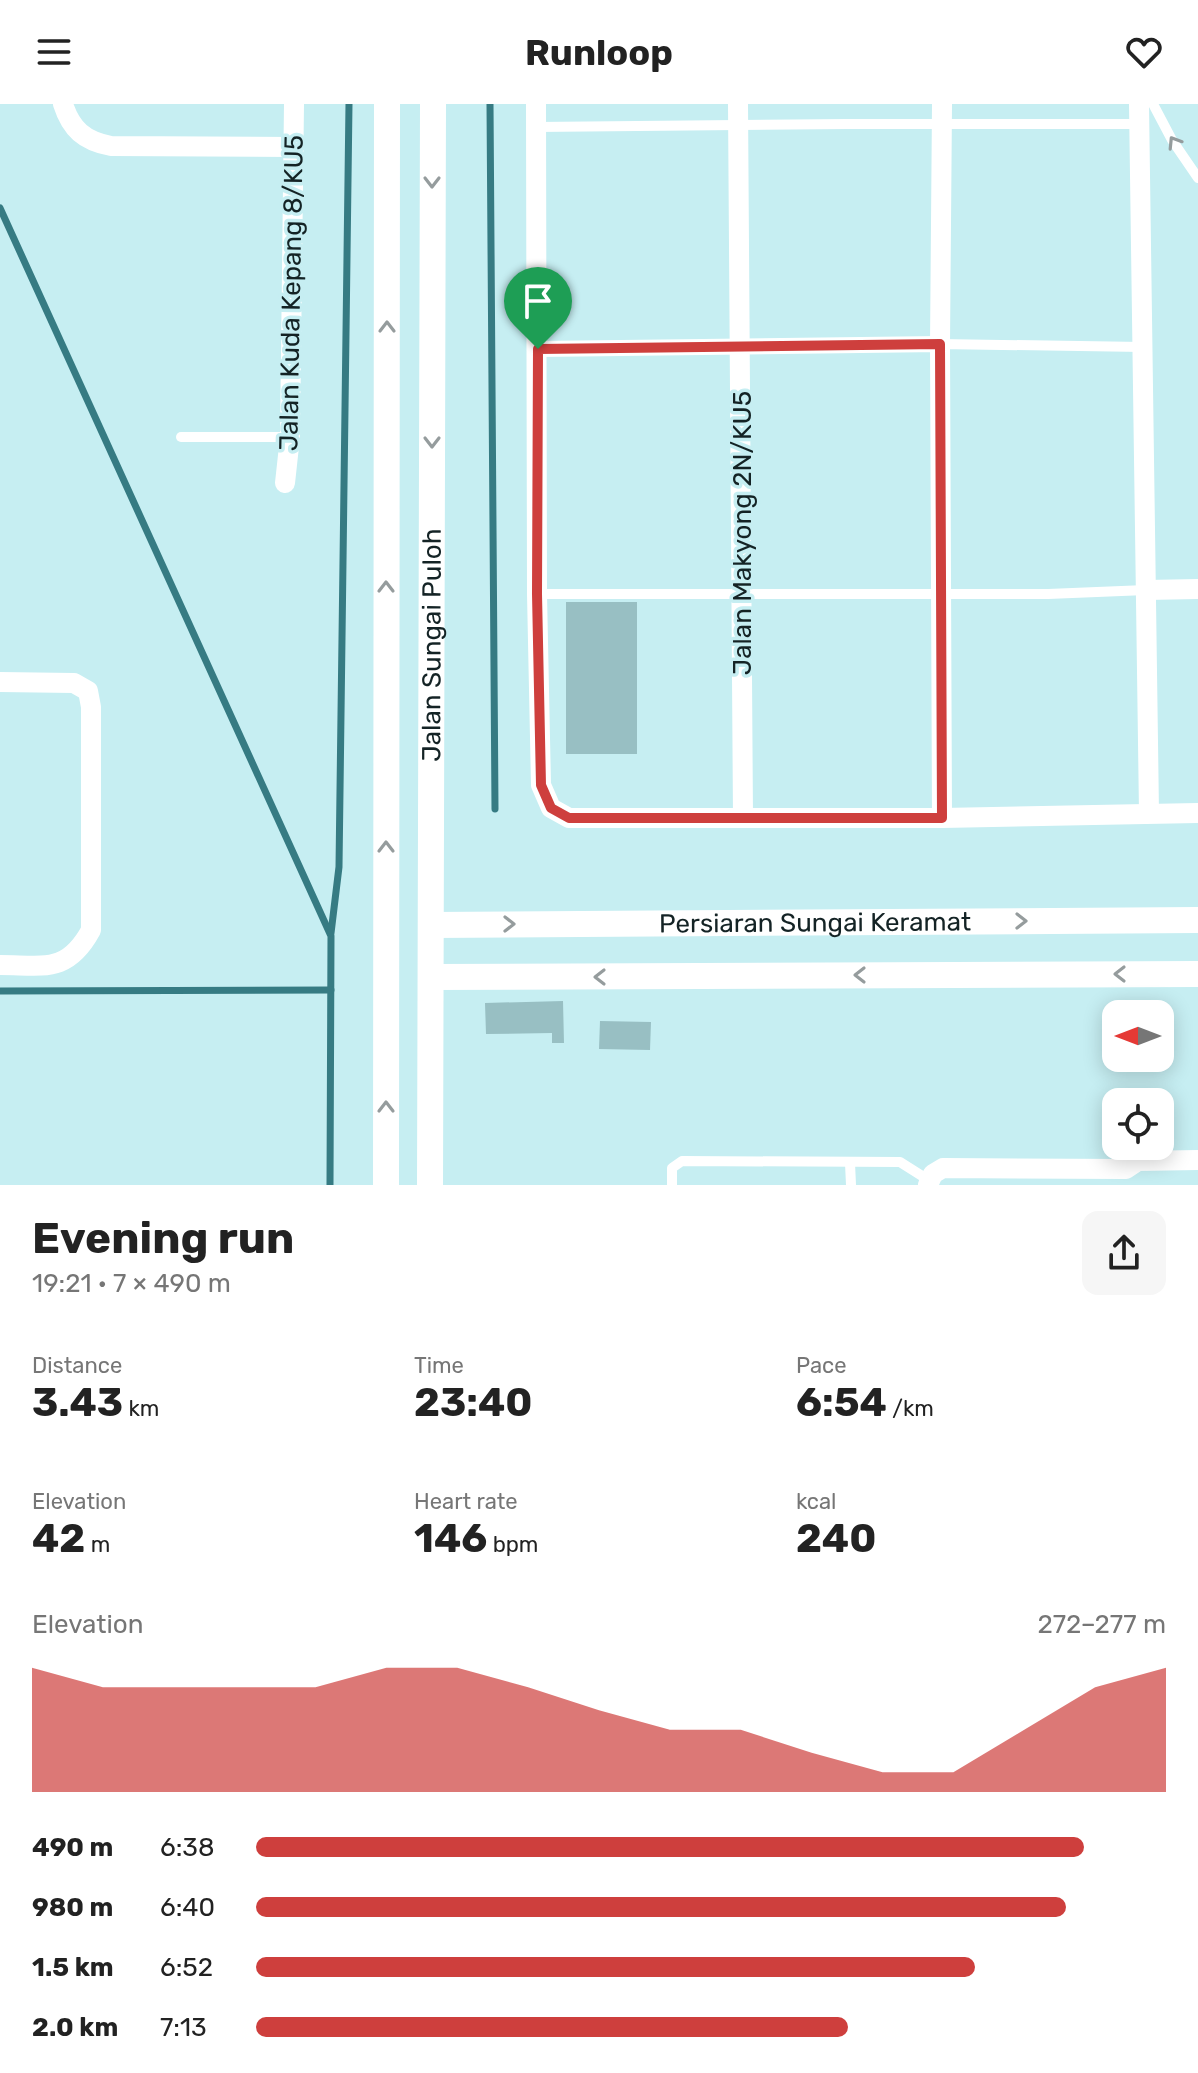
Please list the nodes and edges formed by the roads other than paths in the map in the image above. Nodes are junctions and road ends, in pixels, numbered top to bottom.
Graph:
1 (63, 104) edge
2 (294, 104) edge
3 (387, 104) edge
4 (433, 104) edge
5 (536, 104) edge
6 (738, 104) edge
7 (1153, 104) edge
8 (942, 114) edge
9 (1138, 114) edge
10 (738, 126) junction
11 (536, 127) junction
12 (294, 147) junction
13 (1198, 178) edge
14 (940, 344) junction
15 (741, 346) junction
16 (1143, 347) junction
17 (538, 349) junction
18 (181, 437) dead end
19 (290, 437) junction
20 (285, 483) dead end
21 (1198, 589) edge
22 (1146, 590) junction
23 (741, 593) junction
24 (941, 593) junction
25 (537, 594) junction
26 (0, 682) edge
27 (1149, 813) junction
28 (1198, 813) edge
29 (743, 818) junction
30 (942, 818) junction
31 (1198, 920) edge
32 (431, 925) junction
33 (0, 965) edge
34 (1198, 974) edge
35 (431, 977) junction
36 (1198, 1160) edge
37 (850, 1163) junction
38 (1126, 1177) edge
39 (929, 1183) edge
40 (386, 1185) edge
41 (430, 1185) edge
42 (672, 1185) edge
43 (851, 1185) edge

1 - 12 street
2 - 12 street, Jalan Kuda Kepang 8/KU5
40 -> 3 street
4 -> 32 street, Jalan Sungai Puloh
5 - 11 street
6 - 10 street, Jalan Makyong 2N/KU5
13 -> 7 lane
8 - 9 lane
8 - 10 lane
8 - 14 street
9 - 16 street
10 - 11 lane
10 - 15 street, Jalan Makyong 2N/KU5
11 - 17 street
12 - 19 street, Jalan Kuda Kepang 8/KU5
14 - 15 lane
14 - 16 lane
14 - 24 street
15 - 17 lane
15 - 23 street, Jalan Makyong 2N/KU5
16 - 22 street
17 - 25 street
18 - 19 lane
19 - 20 street, Jalan Kuda Kepang 8/KU5
21 - 22 street
22 - 24 lane
22 - 27 street
23 - 24 lane
23 - 25 lane
23 - 29 street, Jalan Makyong 2N/KU5
24 - 30 street
25 - 29 street
26 - 33 street
27 - 28 street
27 - 30 street
29 - 30 street
32 -> 31 street, Persiaran Sungai Keramat
32 - 35 street, Jalan Sungai Puloh
34 -> 35 street, Persiaran Sungai Keramat
35 - 41 street, Jalan Sungai Puloh
36 - 38 street
37 - 39 lane
37 - 42 lane
37 - 43 lane
38 - 39 street

